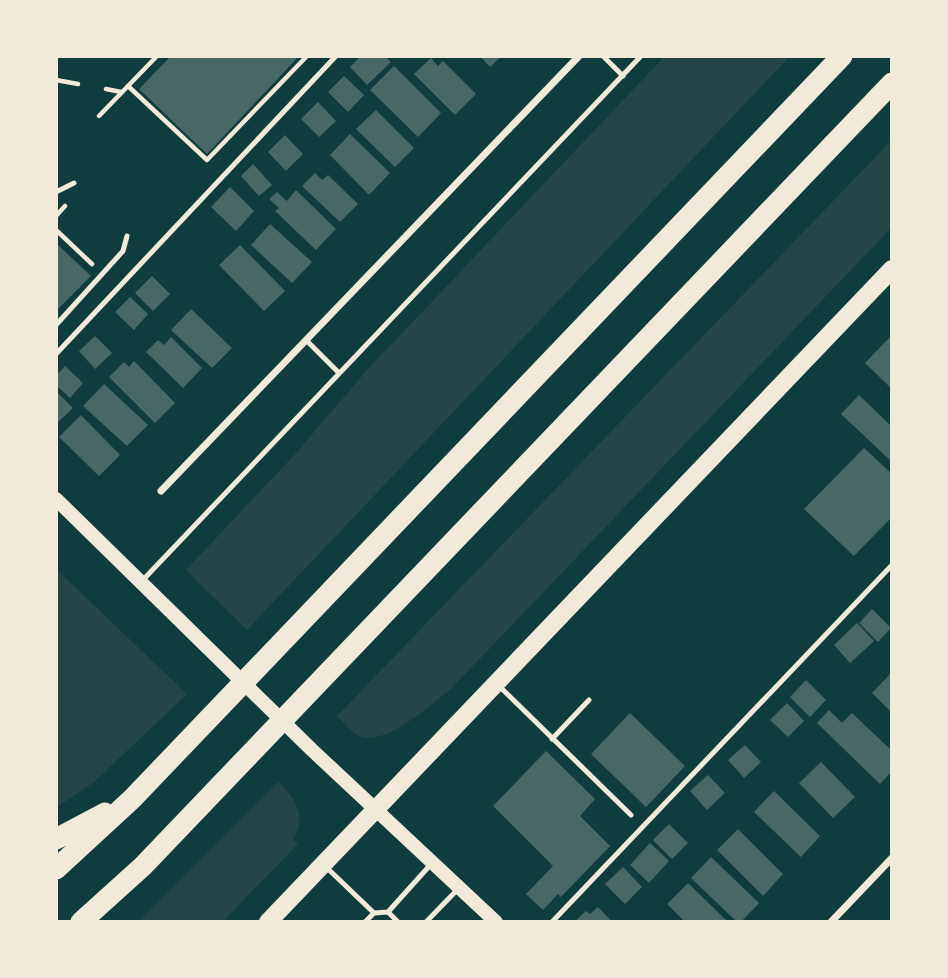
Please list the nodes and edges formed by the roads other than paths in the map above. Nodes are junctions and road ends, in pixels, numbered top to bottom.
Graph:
1 (336, 56) edge
2 (579, 56) edge
3 (603, 56) edge
4 (642, 56) edge
5 (842, 56) edge
6 (623, 76) junction
7 (892, 83) edge
8 (74, 183) dead end
9 (56, 192) edge
10 (127, 236) dead end
11 (892, 270) edge
12 (56, 325) edge
13 (307, 341) junction
14 (56, 354) edge
15 (340, 373) junction
16 (161, 491) dead end
17 (56, 499) edge
18 (892, 565) edge
19 (141, 582) junction
20 (495, 682) junction
21 (589, 701) dead end
22 (552, 739) junction
23 (132, 799) junction
24 (374, 808) junction
25 (631, 816) dead end
26 (56, 839) edge
27 (892, 858) edge
28 (432, 863) junction
29 (323, 864) junction
30 (56, 869) edge
31 (459, 888) junction
32 (388, 912) junction
33 (374, 913) junction
34 (81, 922) edge
35 (268, 922) edge
36 (365, 922) edge
37 (398, 922) edge
38 (426, 922) edge
39 (496, 922) edge
40 (552, 922) edge
41 (831, 922) edge

1 - 14 lane
2 - 13 street
3 - 6 lane
4 - 6 lane
5 - 23 highway
6 - 15 lane
7 - 34 highway
8 - 9 lane
10 - 12 lane
11 - 20 main road
13 - 15 lane
13 - 16 street
15 - 19 lane
17 - 19 main road
18 - 40 lane
19 - 24 main road
20 - 22 lane
20 - 24 main road
21 - 22 lane
22 - 25 lane
23 - 26 highway
23 - 30 highway
24 - 28 main road
24 - 29 main road
27 - 41 street
28 - 31 main road
28 - 32 lane
29 - 33 lane
29 - 35 main road
31 - 38 lane
31 - 39 main road
32 - 33 lane
32 - 37 lane
33 - 36 lane

